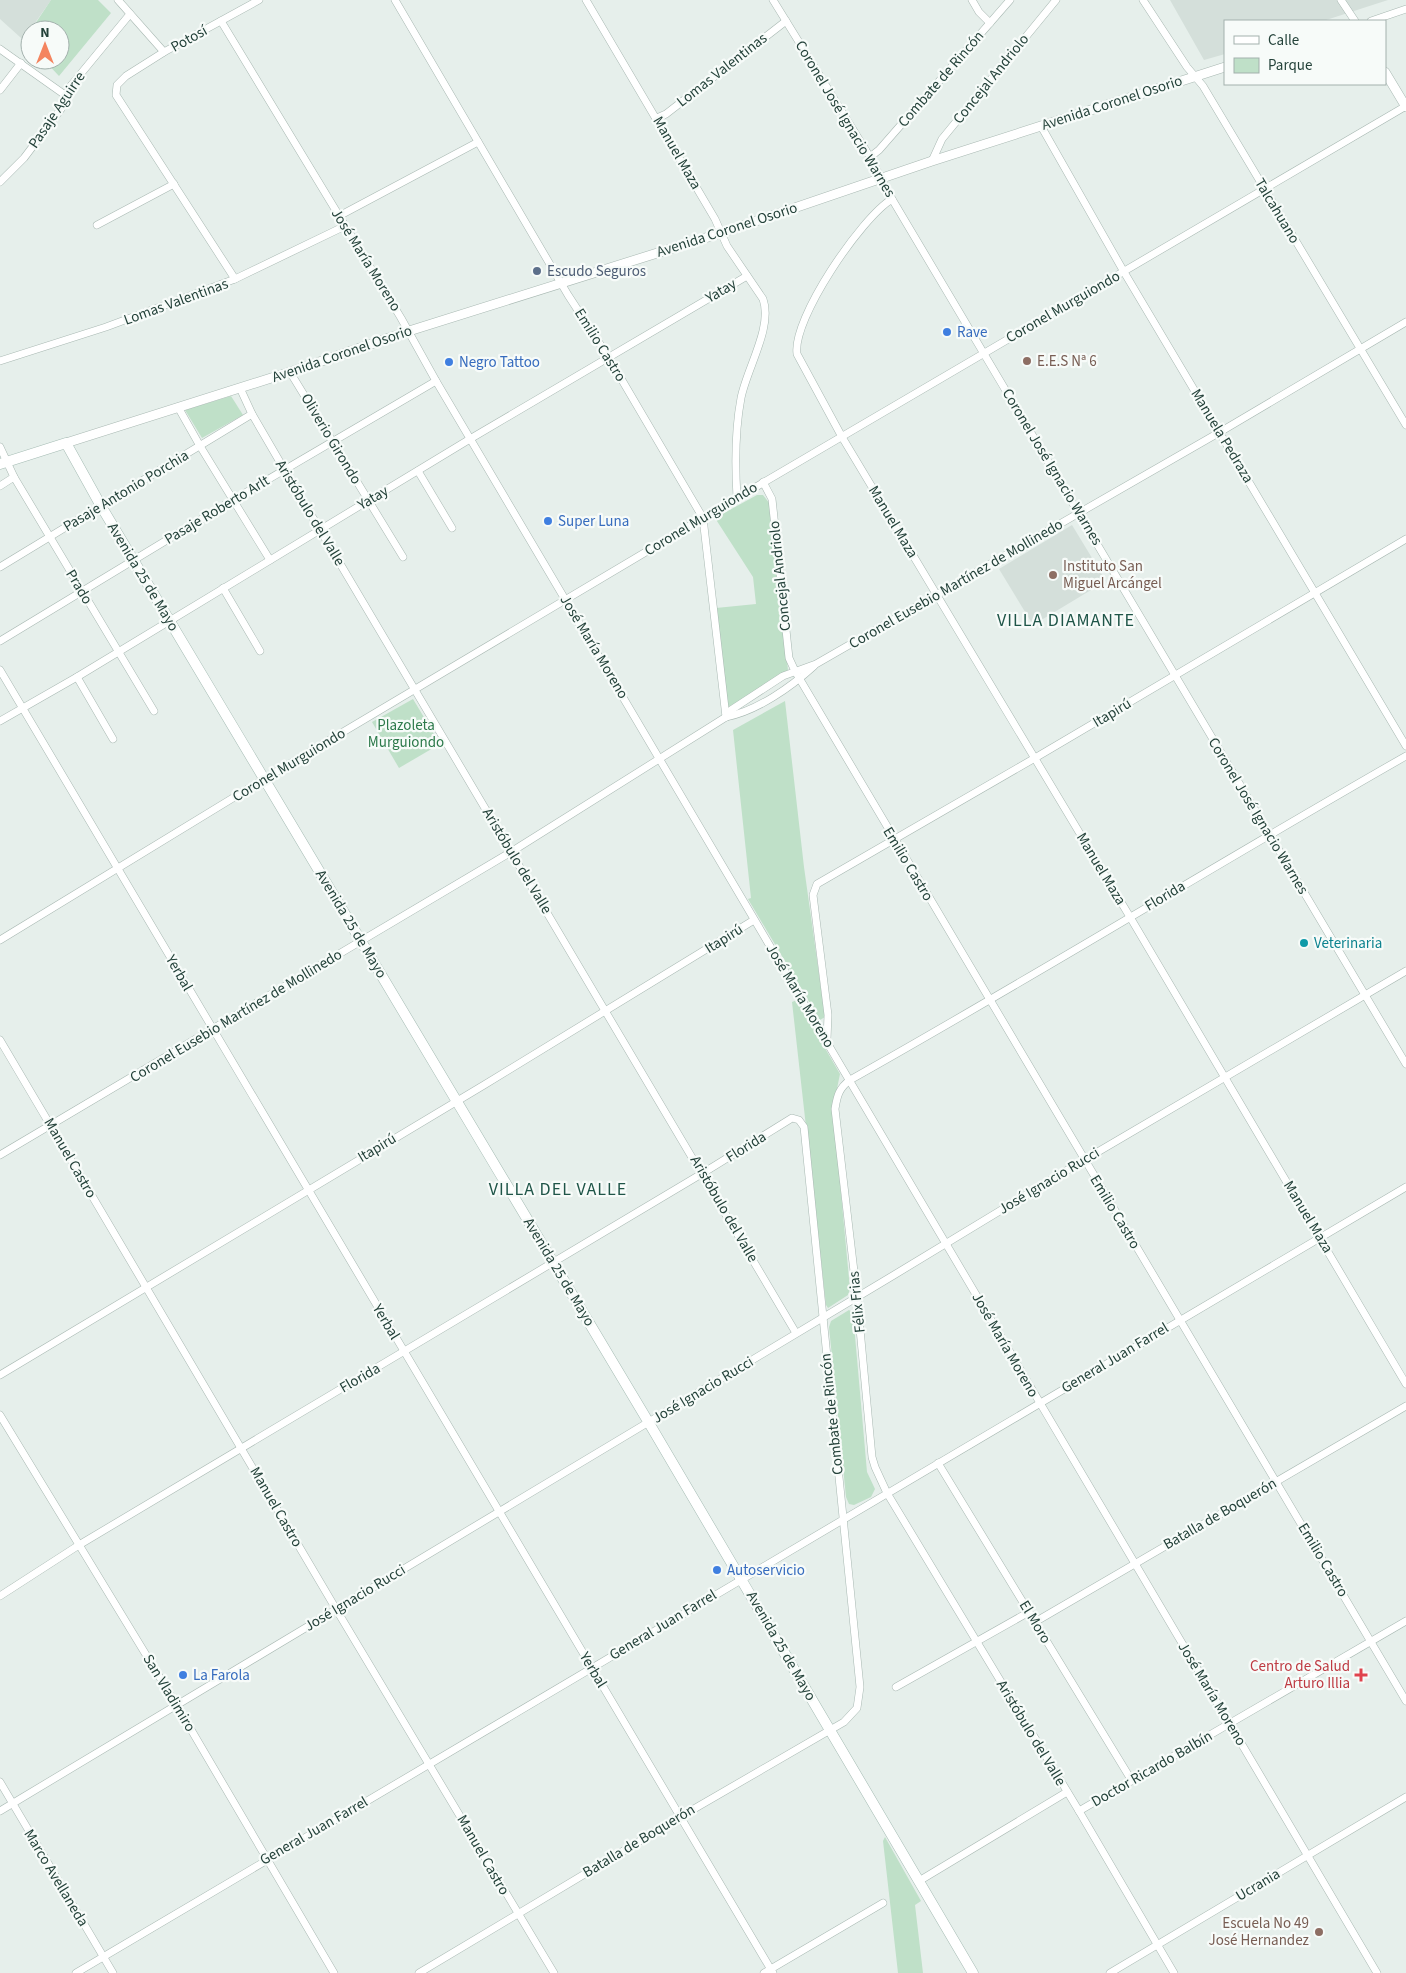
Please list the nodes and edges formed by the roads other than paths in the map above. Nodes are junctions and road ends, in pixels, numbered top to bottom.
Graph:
1 (118, 0) edge
2 (260, 0) edge
3 (395, 0) edge
4 (586, 0) edge
5 (773, 0) edge
6 (972, 0) edge
7 (1010, 0) edge
8 (1056, 0) edge
9 (1143, 0) edge
10 (1341, 0) edge
11 (1406, 9) edge
12 (130, 14) junction
13 (1354, 20) edge
14 (1374, 20) edge
15 (221, 21) junction
16 (786, 21) junction
17 (990, 23) junction
18 (0, 49) edge
19 (164, 52) junction
20 (20, 62) edge
21 (20, 64) edge
22 (1224, 67) edge
23 (31, 70) edge
24 (1386, 74) edge
25 (1194, 76) junction
26 (0, 90) edge
27 (65, 95) junction
28 (1406, 106) edge
29 (657, 118) junction
30 (1041, 126) junction
31 (478, 142) junction
32 (870, 157) junction
33 (932, 161) junction
34 (881, 178) junction
35 (0, 182) edge
36 (174, 184) junction
37 (1264, 189) junction
38 (892, 199) junction
39 (339, 216) junction
40 (97, 225) dead end
41 (345, 226) junction
42 (721, 233) junction
43 (1124, 272) junction
44 (747, 276) junction
45 (235, 279) junction
46 (561, 284) junction
47 (1406, 322) edge
48 (409, 331) junction
49 (1361, 348) junction
50 (984, 353) junction
51 (609, 358) junction
52 (0, 361) edge
53 (290, 372) junction
54 (436, 381) junction
55 (240, 388) junction
56 (178, 407) junction
57 (252, 414) junction
58 (1406, 425) edge
59 (1220, 432) junction
60 (842, 437) junction
61 (470, 439) junction
62 (332, 441) junction
63 (66, 443) junction
64 (200, 446) junction
65 (0, 447) edge
66 (3, 463) edge
67 (284, 470) junction
68 (418, 471) junction
69 (14, 478) junction
70 (764, 482) junction
71 (0, 486) edge
72 (736, 497) junction
73 (233, 500) junction
74 (368, 501) junction
75 (101, 506) junction
76 (1079, 513) junction
77 (703, 518) junction
78 (452, 528) dead end
79 (321, 530) junction
80 (50, 537) junction
81 (1406, 539) edge
82 (402, 556) dead end
83 (270, 560) junction
84 (134, 561) junction
85 (0, 567) edge
86 (223, 588) junction
87 (1315, 592) junction
88 (82, 593) junction
89 (937, 595) junction
90 (566, 600) junction
91 (169, 621) junction
92 (0, 641) edge
93 (260, 651) dead end
94 (118, 652) junction
95 (816, 664) junction
96 (0, 670) edge
97 (795, 671) junction
98 (1175, 675) junction
99 (77, 677) junction
100 (800, 680) junction
101 (415, 690) junction
102 (23, 708) junction
103 (154, 711) dead end
104 (726, 717) junction
105 (0, 721) edge
106 (113, 739) dead end
107 (1406, 746) edge
108 (1406, 756) edge
109 (659, 757) junction
110 (1035, 758) junction
111 (264, 779) junction
112 (1269, 834) junction
113 (894, 841) junction
114 (511, 852) junction
115 (118, 869) junction
116 (1130, 917) junction
117 (754, 920) junction
118 (0, 940) edge
119 (362, 942) junction
120 (1406, 971) edge
121 (1364, 994) junction
122 (990, 1001) junction
123 (606, 1012) junction
124 (213, 1030) junction
125 (0, 1040) edge
126 (827, 1040) junction
127 (1406, 1064) edge
128 (1224, 1078) junction
129 (850, 1080) junction
130 (456, 1101) junction
131 (836, 1108) joint
132 (799, 1120) joint
133 (51, 1126) junction
134 (0, 1156) edge
135 (1084, 1160) junction
136 (703, 1174) junction
137 (1406, 1186) edge
138 (308, 1190) junction
139 (1320, 1238) junction
140 (945, 1243) junction
141 (553, 1263) junction
142 (145, 1287) junction
143 (857, 1297) junction
144 (822, 1318) junction
145 (1179, 1320) junction
146 (796, 1334) junction
147 (404, 1352) junction
148 (0, 1375) edge
149 (1406, 1384) edge
150 (1039, 1403) junction
151 (1406, 1406) edge
152 (0, 1415) edge
153 (649, 1423) junction
154 (242, 1448) junction
155 (938, 1463) junction
156 (1276, 1482) junction
157 (887, 1493) junction
158 (500, 1512) junction
159 (842, 1521) junction
160 (79, 1545) junction
161 (1135, 1564) junction
162 (741, 1579) junction
163 (0, 1596) edge
164 (336, 1609) junction
165 (1029, 1612) junction
166 (1406, 1621) edge
167 (1035, 1622) junction
168 (1371, 1641) junction
169 (977, 1642) junction
170 (592, 1668) junction
171 (896, 1687) dead end
172 (1406, 1701) edge
173 (176, 1704) junction
174 (857, 1708) joint
175 (1230, 1725) junction
176 (830, 1730) junction
177 (430, 1764) junction
178 (1132, 1781) junction
179 (0, 1782) edge
180 (1067, 1792) junction
181 (1406, 1797) edge
182 (13, 1804) junction
183 (0, 1811) edge
184 (1079, 1811) junction
185 (680, 1817) junction
186 (1308, 1854) junction
187 (266, 1859) junction
188 (919, 1881) junction
189 (883, 1903) dead end
190 (517, 1913) junction
191 (1157, 1945) junction
192 (103, 1957) junction
193 (769, 1972) edge
194 (76, 1973) edge
195 (113, 1973) edge
196 (334, 1973) edge
197 (419, 1973) edge
198 (554, 1973) edge
199 (973, 1973) edge
200 (1110, 1973) edge
201 (1174, 1973) edge
202 (1377, 1973) edge

1 - 12 street
2 - 15 street, Potosí
3 - 31 street, Emilio Castro
4 - 29 street, Manuel Maza
5 - 16 street, Coronel José Ignacio Warnes
6 - 17 street
7 - 17 street, Combate de Rincón
8 - 33 street, Concejal Andriolo
9 - 25 street, Talcahuano
10 - 13 street
11 - 14 street
12 - 19 street
12 - 27 street, Pasaje Aguirre
15 - 19 street, Potosí
15 - 39 street, José María Moreno
16 - 29 street, Lomas Valentinas
16 - 32 street, Coronel José Ignacio Warnes
17 - 32 street, Combate de Rincón
18 - 20 street
19 - 36 street, Potosí
21 - 26 street
22 - 25 street, Avenida Coronel Osorio
23 - 27 street
24 - 28 street
25 - 30 street, Avenida Coronel Osorio
25 - 37 street, Talcahuano
27 - 35 street, Pasaje Aguirre
28 - 37 street, Coronel Murguiondo
29 - 42 street, Manuel Maza
30 - 33 street, Avenida Coronel Osorio
30 - 43 street, Manuela Pedraza
31 - 39 street
31 - 46 street, Emilio Castro
32 - 34 street, Coronel José Ignacio Warnes
33 - 34 street, Avenida Coronel Osorio
34 - 38 street, Coronel José Ignacio Warnes
34 - 42 street, Avenida Coronel Osorio
36 - 40 street
36 - 45 street
37 - 43 street, Coronel Murguiondo
37 - 49 street, Talcahuano
38 - 50 street, Coronel José Ignacio Warnes
38 - 60 street, Manuel Maza
39 - 41 street, José María Moreno
41 - 45 street, Lomas Valentinas
41 - 48 street, José María Moreno
42 - 44 street, Manuel Maza
42 - 46 street, Avenida Coronel Osorio
43 - 50 street, Coronel Murguiondo
43 - 59 street, Manuela Pedraza
44 - 51 street, Yatay
44 - 72 street, Manuel Maza
45 - 52 street, Lomas Valentinas
46 - 48 street, Avenida Coronel Osorio
46 - 51 street, Emilio Castro
47 - 49 street, Coronel Eusebio Martínez de Mollinedo
48 - 53 street, Avenida Coronel Osorio
48 - 54 street, José María Moreno
49 - 58 street, Talcahuano
49 - 59 street, Coronel Eusebio Martínez de Mollinedo
50 - 60 street, Coronel Murguiondo
50 - 76 street, Coronel José Ignacio Warnes
51 - 61 street, Yatay
51 - 77 street, Emilio Castro
53 - 55 street, Avenida Coronel Osorio
53 - 62 street, Oliverio Girondo
54 - 61 street, José María Moreno
54 - 62 street, Pasaje Roberto Arlt
55 - 56 street, Avenida Coronel Osorio
55 - 57 street, Aristóbulo del Valle
56 - 63 street, Avenida Coronel Osorio
56 - 64 street
57 - 64 street, Pasaje Antonio Porchia
57 - 67 street, Aristóbulo del Valle
59 - 76 street, Coronel Eusebio Martínez de Mollinedo
59 - 87 street, Manuela Pedraza
60 - 70 street, Coronel Murguiondo
60 - 89 street, Manuel Maza
61 - 68 street, Yatay
61 - 90 street, José María Moreno
62 - 67 street, Pasaje Roberto Arlt
62 - 74 street, Oliverio Girondo
63 - 66 main road, Avenida Coronel Osorio
63 - 75 main road, Avenida 25 de Mayo
64 - 73 street
64 - 75 street, Pasaje Antonio Porchia
65 - 66 street
66 - 69 street, Prado
67 - 73 street, Pasaje Roberto Arlt
67 - 79 street, Aristóbulo del Valle
68 - 74 street, Yatay
68 - 78 street
69 - 71 street
69 - 80 street, Prado
70 - 72 street, Coronel Murguiondo
70 - 97 street, Concejal Andriolo
72 - 77 street, Coronel Murguiondo
73 - 83 street
73 - 84 street, Pasaje Roberto Arlt
74 - 79 street, Yatay
74 - 82 street, Oliverio Girondo
75 - 80 street, Pasaje Antonio Porchia
75 - 84 main road, Avenida 25 de Mayo
76 - 89 street, Coronel Eusebio Martínez de Mollinedo
76 - 98 street, Coronel José Ignacio Warnes
77 - 90 street, Coronel Murguiondo
77 - 104 street, Emilio Castro
79 - 83 street, Yatay
79 - 101 street, Aristóbulo del Valle
80 - 85 street, Pasaje Antonio Porchia
80 - 88 street, Prado
81 - 87 street, Itapirú
83 - 86 street, Yatay
84 - 88 street, Pasaje Roberto Arlt
84 - 91 main road, Avenida 25 de Mayo
86 - 91 street, Yatay
86 - 93 street
87 - 98 street, Itapirú
87 - 107 street, Manuela Pedraza
88 - 92 street, Pasaje Roberto Arlt
88 - 94 street, Prado
89 - 95 street, Coronel Eusebio Martínez de Mollinedo
89 - 110 street, Manuel Maza
90 - 101 street, Coronel Murguiondo
90 - 109 street, José María Moreno
91 - 94 street, Yatay
91 - 111 main road, Avenida 25 de Mayo
94 - 99 street, Yatay
94 - 103 street, Prado
95 - 97 street, Coronel Eusebio Martínez de Mollinedo
95 - 100 street, Coronel Eusebio Martínez de Mollinedo
96 - 102 street, Yerbal
97 - 100 street, Emilio Castro
97 - 104 street, Coronel Eusebio Martínez de Mollinedo
98 - 110 street, Itapirú
98 - 112 street, Coronel José Ignacio Warnes
99 - 102 street, Yatay
99 - 106 street
100 - 104 street, Coronel Eusebio Martínez de Mollinedo
100 - 113 street, Emilio Castro
101 - 111 street, Coronel Murguiondo
101 - 114 street, Aristóbulo del Valle
102 - 105 street, Yatay
102 - 115 street, Yerbal
104 - 109 street, Coronel Eusebio Martínez de Mollinedo
108 - 112 street, Florida
109 - 114 street, Coronel Eusebio Martínez de Mollinedo
109 - 117 street, José María Moreno
110 - 113 street, Itapirú
110 - 116 street, Manuel Maza
111 - 115 street, Coronel Murguiondo
111 - 119 main road, Avenida 25 de Mayo
112 - 116 street, Florida
112 - 121 street, Coronel José Ignacio Warnes
113 - 122 street, Emilio Castro
113 - 126 street, Itapirú
114 - 119 street, Coronel Eusebio Martínez de Mollinedo
114 - 123 street, Aristóbulo del Valle
115 - 118 street, Coronel Murguiondo
115 - 124 street, Yerbal
116 - 122 street, Florida
116 - 128 street, Manuel Maza
117 - 123 street, Itapirú
117 - 126 street, José María Moreno
119 - 124 street, Coronel Eusebio Martínez de Mollinedo
119 - 130 main road, Avenida 25 de Mayo
120 - 121 street, José Ignacio Rucci
121 - 127 street, Coronel José Ignacio Warnes
121 - 128 street, José Ignacio Rucci
122 - 129 street, Florida
122 - 135 street, Emilio Castro
123 - 130 street, Itapirú
123 - 136 street, Aristóbulo del Valle
124 - 133 street, Coronel Eusebio Martínez de Mollinedo
124 - 138 street, Yerbal
125 - 133 street, Manuel Castro
126 - 129 street, José María Moreno
128 - 135 street, José Ignacio Rucci
128 - 139 street, Manuel Maza
129 - 131 street, Florida
129 - 140 street, José María Moreno
130 - 138 street, Itapirú
130 - 141 main road, Avenida 25 de Mayo
131 - 143 street, Félix Frias
132 - 136 street, Florida
132 - 144 street, Combate de Rincón
133 - 134 street, Coronel Eusebio Martínez de Mollinedo
133 - 142 street, Manuel Castro
135 - 140 street, José Ignacio Rucci
135 - 145 street, Emilio Castro
136 - 141 street, Florida
136 - 146 street, Aristóbulo del Valle
137 - 139 street, General Juan Farrel
138 - 142 street, Itapirú
138 - 147 street, Yerbal
139 - 145 street, General Juan Farrel
139 - 149 street, Manuel Maza
140 - 143 street, José Ignacio Rucci
140 - 150 street, José María Moreno
141 - 147 street, Florida
141 - 153 main road, Avenida 25 de Mayo
142 - 148 street, Itapirú
142 - 154 street, Manuel Castro
143 - 144 street, José Ignacio Rucci
143 - 157 street, Félix Frias
144 - 146 street, José Ignacio Rucci
144 - 159 street, Combate de Rincón
145 - 150 street, General Juan Farrel
145 - 156 street, Emilio Castro
146 - 153 street, José Ignacio Rucci
147 - 154 street, Florida
147 - 158 street, Yerbal
150 - 155 street, General Juan Farrel
150 - 161 street, José María Moreno
151 - 156 street, Batalla de Boquerón
152 - 160 street, San Vladimiro
153 - 158 street, José Ignacio Rucci
153 - 162 main road, Avenida 25 de Mayo
154 - 160 street, Florida
154 - 164 street, Manuel Castro
155 - 157 street, General Juan Farrel
155 - 165 street, El Moro
156 - 161 street, Batalla de Boquerón
156 - 168 street, Emilio Castro
157 - 159 street, General Juan Farrel
157 - 169 street, Aristóbulo del Valle
158 - 164 street, José Ignacio Rucci
158 - 170 street, Yerbal
159 - 162 street, General Juan Farrel
159 - 174 street, Combate de Rincón
160 - 163 street, Florida
160 - 173 street, San Vladimiro
161 - 167 street, Batalla de Boquerón
161 - 175 street, José María Moreno
162 - 170 street, General Juan Farrel
162 - 176 main road, Avenida 25 de Mayo
164 - 173 street, José Ignacio Rucci
164 - 177 street, Manuel Castro
165 - 167 street, El Moro
165 - 169 street
166 - 168 street, Doctor Ricardo Balbín
167 - 178 street, El Moro
168 - 172 street, Emilio Castro
168 - 175 street, Doctor Ricardo Balbín
169 - 171 street
169 - 180 street, Aristóbulo del Valle
170 - 177 street, General Juan Farrel
170 - 185 street, Yerbal
173 - 182 street, José Ignacio Rucci
173 - 187 street, San Vladimiro
174 - 176 street, Batalla de Boquerón
175 - 178 street, Doctor Ricardo Balbín
175 - 186 street, José María Moreno
176 - 185 street, Batalla de Boquerón
176 - 188 main road, Avenida 25 de Mayo
177 - 187 street, General Juan Farrel
177 - 190 street, Manuel Castro
178 - 184 street, Doctor Ricardo Balbín
179 - 182 street, Marco Avellaneda
180 - 184 street, Aristóbulo del Valle
180 - 188 street, Doctor Ricardo Balbín
181 - 186 street, Ucrania
182 - 183 street, José Ignacio Rucci
182 - 192 street, Marco Avellaneda
184 - 191 street, Aristóbulo del Valle
185 - 190 street, Batalla de Boquerón
185 - 193 street, Yerbal
186 - 191 street, Ucrania
186 - 202 street, José María Moreno
187 - 192 street, General Juan Farrel
187 - 196 street, San Vladimiro
188 - 199 main road, Avenida 25 de Mayo
189 - 193 street
190 - 197 street, Batalla de Boquerón
190 - 198 street, Manuel Castro
191 - 200 street, Ucrania
191 - 201 street, Aristóbulo del Valle
192 - 194 street, General Juan Farrel
192 - 195 street, Marco Avellaneda

